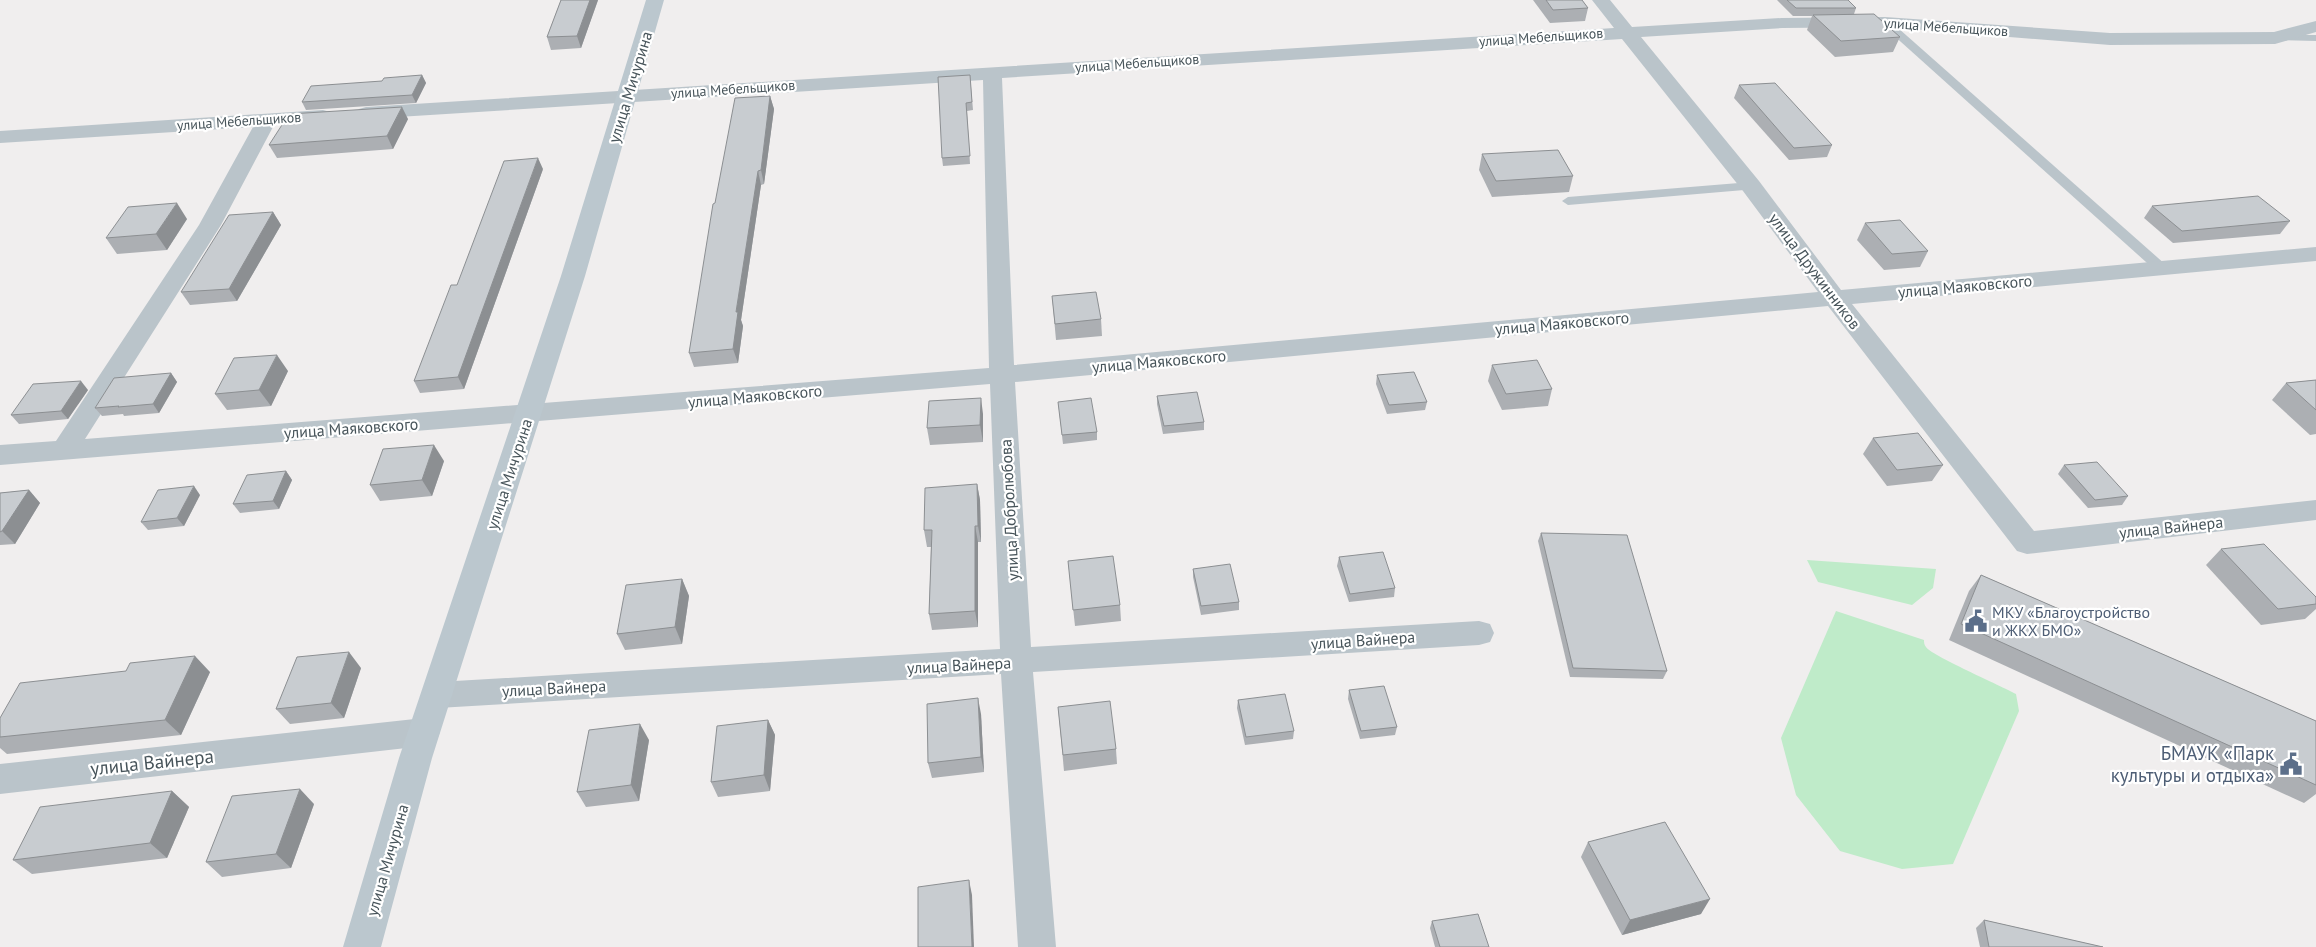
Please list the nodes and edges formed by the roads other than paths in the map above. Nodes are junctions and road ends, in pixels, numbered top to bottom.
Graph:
1 (655, 0) edge
2 (1601, 0) edge
3 (1885, 22) junction
4 (2316, 26) edge
5 (1625, 32) junction
6 (2275, 38) junction
7 (2316, 38) edge
8 (992, 72) junction
9 (628, 95) junction
10 (267, 120) junction
11 (0, 137) edge
12 (1751, 186) junction
13 (1568, 200) dead end
14 (2316, 254) edge
15 (2161, 268) junction
16 (1834, 298) junction
17 (1002, 375) junction
18 (528, 414) junction
19 (63, 451) junction
20 (0, 456) edge
21 (2316, 510) edge
22 (2027, 543) joint
23 (1479, 633) dead end
24 (1016, 661) junction
25 (438, 695) junction
26 (424, 732) junction
27 (0, 779) edge
28 (362, 947) edge
29 (1037, 947) edge

1 - 9 street, улица Мичурина
2 - 5 street, улица Дружинников
3 - 5 street, улица Мебельщиков
3 - 6 street, улица Мебельщиков
3 - 15 lane
4 - 6 street, улица Мебельщиков
5 - 8 street, улица Мебельщиков
5 - 12 street, улица Дружинников
6 - 7 lane
8 - 9 street, улица Мебельщиков
8 - 17 street, улица Добролюбова
9 - 10 street, улица Мебельщиков
9 - 18 street, улица Мичурина
10 - 11 street, улица Мебельщиков
10 - 19 street
12 - 13 lane
12 - 16 street, улица Дружинников
14 - 15 street, улица Маяковского
15 - 16 street, улица Маяковского
16 - 17 street, улица Маяковского
16 - 22 street, улица Дружинников
17 - 18 street, улица Маяковского
17 - 24 street, улица Добролюбова
18 - 19 street, улица Маяковского
18 - 25 street, улица Мичурина
19 - 20 street, улица Маяковского
21 - 22 street, улица Вайнера
23 - 24 street, улица Вайнера
24 - 25 street, улица Вайнера
24 - 29 street, улица Добролюбова
25 - 26 street, улица Мичурина
26 - 27 street, улица Вайнера
26 - 28 street, улица Мичурина

